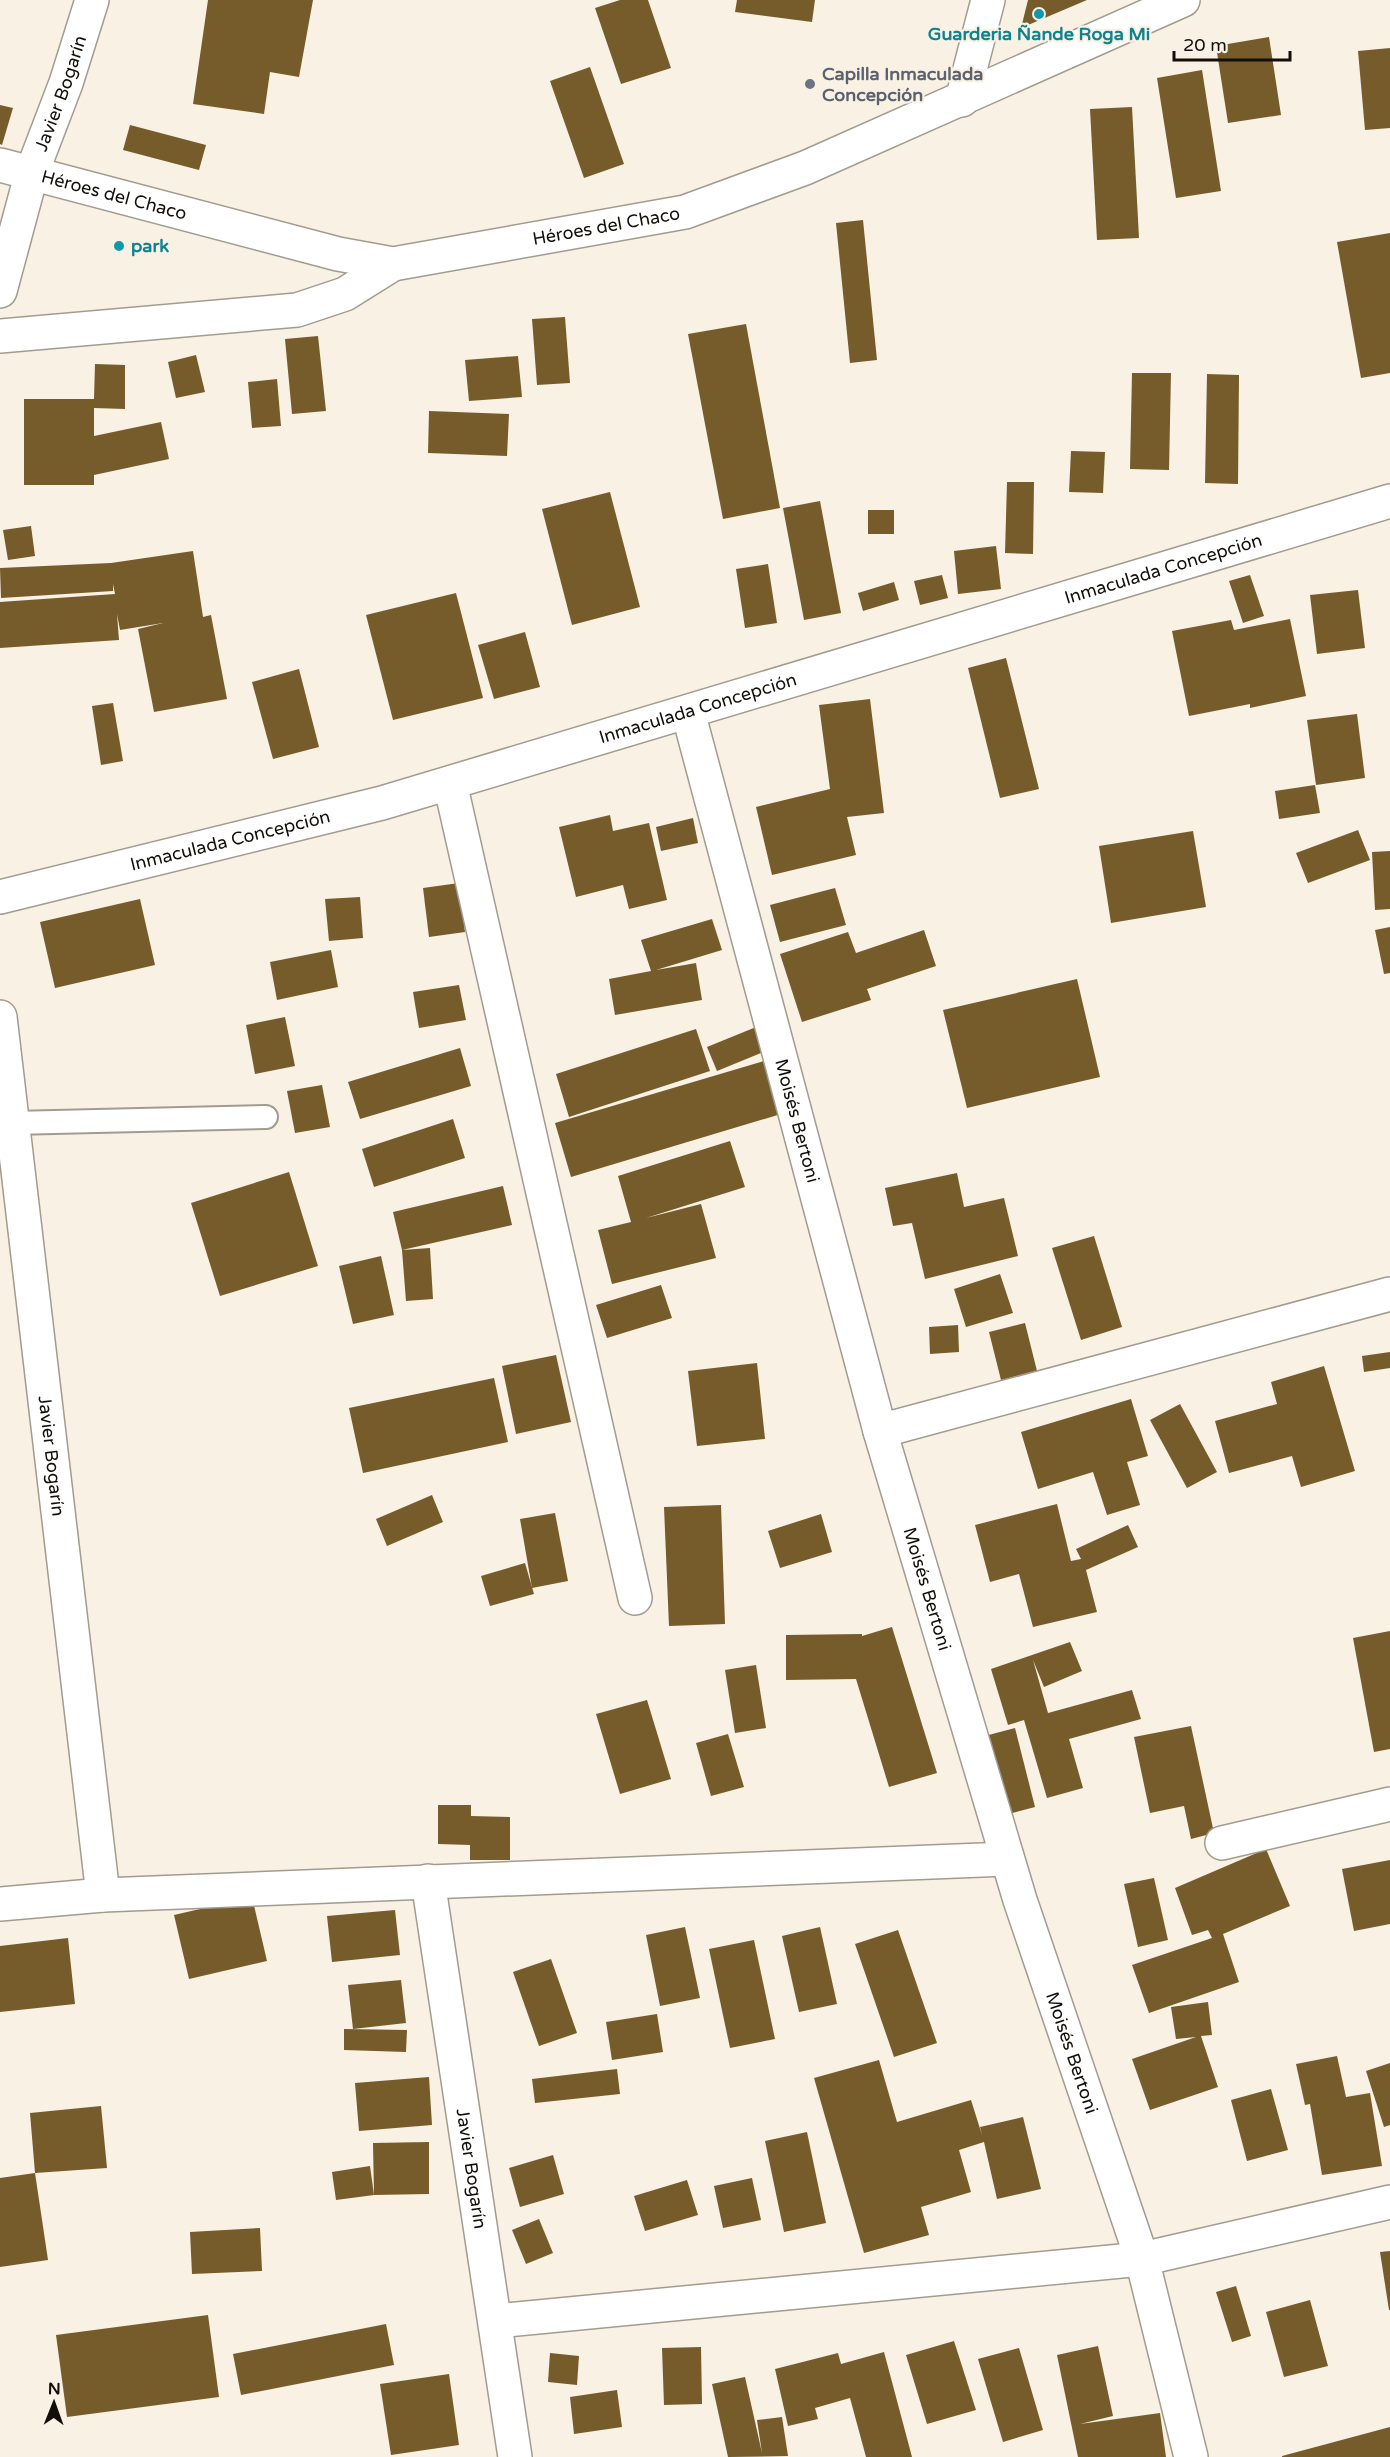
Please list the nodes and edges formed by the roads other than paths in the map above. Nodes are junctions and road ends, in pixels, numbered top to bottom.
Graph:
1 (92, 0) edge
2 (988, 0) edge
3 (1184, 0) edge
4 (962, 100) junction
5 (0, 165) edge
6 (32, 172) junction
7 (393, 264) junction
8 (0, 291) edge
9 (0, 336) edge
10 (1390, 501) edge
11 (688, 712) junction
12 (450, 783) junction
13 (0, 897) edge
14 (0, 1017) edge
15 (266, 1117) dead end
16 (12, 1123) junction
17 (1390, 1294) edge
18 (880, 1431) junction
19 (635, 1599) dead end
20 (1390, 1804) edge
21 (1222, 1843) dead end
22 (1008, 1859) junction
23 (428, 1881) junction
24 (103, 1895) junction
25 (0, 1904) edge
26 (1390, 2202) edge
27 (1142, 2259) junction
28 (496, 2320) junction
29 (515, 2457) edge
30 (1191, 2457) edge

1 - 6 street, Javier Bogarín
2 - 4 street
3 - 4 street, Héroes del Chaco
4 - 7 street, Héroes del Chaco
5 - 6 street, Héroes del Chaco
6 - 7 street, Héroes del Chaco
6 - 8 street, Javier Bogarín
7 - 9 street
10 - 11 street, Inmaculada Concepción
11 - 12 street, Inmaculada Concepción
11 - 18 street, Moisés Bertoni
12 - 13 street, Inmaculada Concepción
12 - 19 street
14 - 16 street, Javier Bogarín
15 - 16 lane
16 - 24 street, Javier Bogarín
17 - 18 street
18 - 22 street, Moisés Bertoni
20 - 21 street
22 - 23 street
22 - 27 street, Moisés Bertoni
23 - 24 street
23 - 28 street, Javier Bogarín
24 - 25 street
26 - 27 street
27 - 28 street
27 - 30 street, Moisés Bertoni
28 - 29 street, Javier Bogarín

